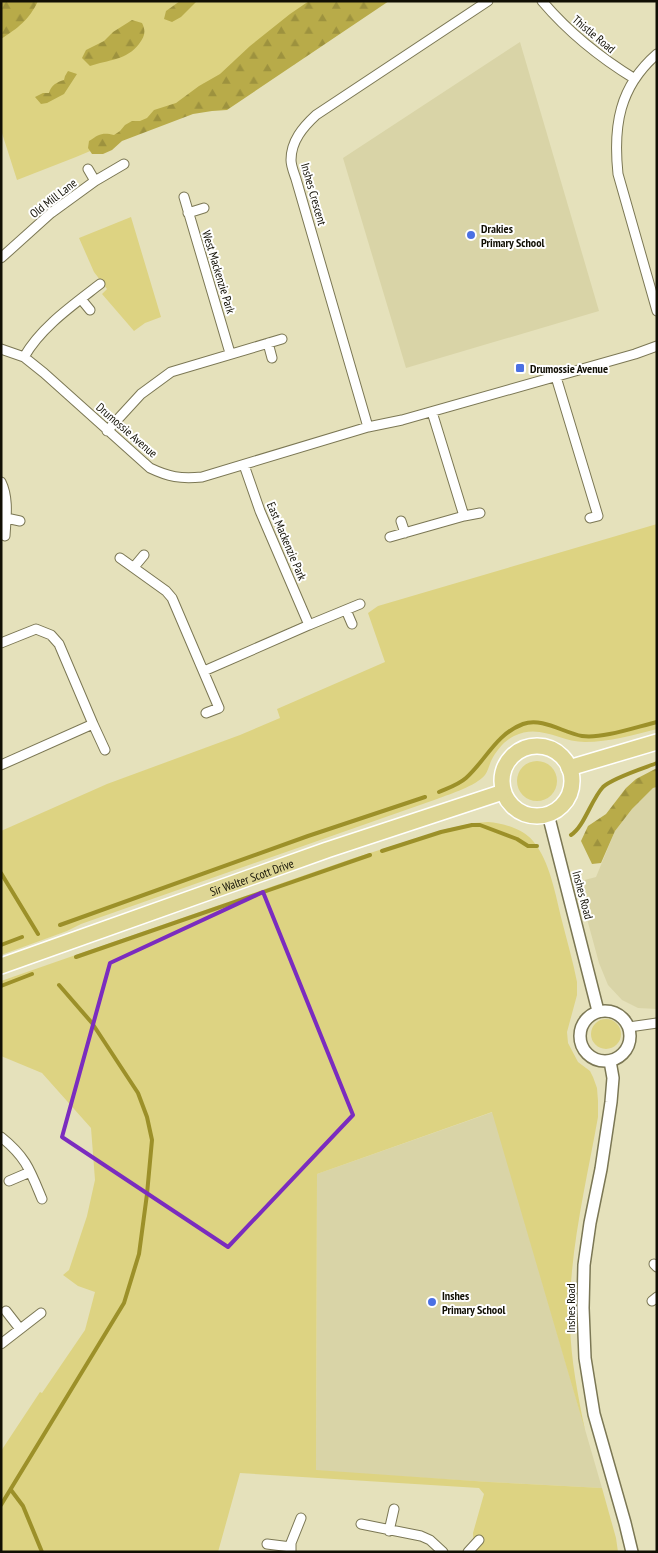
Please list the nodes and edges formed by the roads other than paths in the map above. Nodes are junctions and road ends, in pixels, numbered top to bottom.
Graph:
1 (488, 1) edge
2 (542, 1) edge
3 (657, 54) edge
4 (635, 79) junction
5 (124, 164) dead end
6 (88, 169) dead end
7 (95, 181) junction
8 (184, 197) dead end
9 (204, 208) dead end
10 (188, 212) junction
11 (1, 258) edge
12 (100, 284) dead end
13 (81, 299) junction
14 (90, 310) dead end
15 (657, 311) edge
16 (282, 339) dead end
17 (268, 343) junction
18 (657, 346) edge
19 (1, 349) edge
20 (230, 354) junction
21 (24, 357) junction
22 (272, 358) dead end
23 (556, 377) junction
24 (432, 412) junction
25 (368, 427) junction
26 (107, 431) junction
27 (244, 465) junction
28 (1, 482) edge
29 (480, 513) dead end
30 (464, 516) junction
31 (6, 518) junction
32 (590, 518) dead end
33 (20, 521) dead end
34 (401, 521) dead end
35 (405, 533) junction
36 (5, 536) dead end
37 (390, 537) dead end
38 (144, 555) dead end
39 (120, 558) dead end
40 (134, 567) junction
41 (360, 604) dead end
42 (346, 610) junction
43 (352, 624) dead end
44 (309, 625) junction
45 (1, 643) edge
46 (204, 671) junction
47 (206, 713) dead end
48 (93, 724) junction
49 (657, 742) edge
50 (105, 750) dead end
51 (1, 765) edge
52 (569, 768) junction
53 (503, 792) junction
54 (548, 814) junction
55 (1, 966) edge
56 (598, 1011) junction
57 (657, 1023) edge
58 (629, 1027) junction
59 (610, 1061) junction
60 (1, 1137) edge
61 (30, 1172) junction
62 (9, 1181) dead end
63 (42, 1199) dead end
64 (6, 1312) dead end
65 (41, 1313) dead end
66 (20, 1329) junction
67 (1, 1344) edge
68 (394, 1509) dead end
69 (301, 1518) dead end
70 (361, 1524) dead end
71 (388, 1530) junction
72 (479, 1540) dead end
73 (266, 1544) dead end
74 (291, 1550) edge
75 (443, 1552) edge
76 (468, 1552) edge
77 (632, 1552) edge

1 - 25 street, Inshes Crescent
2 - 4 street, Thistle Road
3 - 4 street
4 - 15 street
5 - 7 street, Old Mill Lane
6 - 7 street
7 - 11 street, Old Mill Lane
8 - 10 street, West Mackenzie Park
9 - 10 street
10 - 20 street, West Mackenzie Park
12 - 13 street
13 - 14 street
13 - 21 street
16 - 17 street
17 - 20 street
17 - 22 street
18 - 23 street, Drumossie Avenue
19 - 21 street, Drumossie Avenue
20 - 26 street
21 - 26 street, Drumossie Avenue
23 - 24 street, Drumossie Avenue
23 - 32 street
24 - 25 street, Drumossie Avenue
24 - 30 street
25 - 27 street, Drumossie Avenue
26 - 27 street, Drumossie Avenue
27 - 44 street, East Mackenzie Park
28 - 31 street
29 - 30 street
30 - 35 street
31 - 33 street
31 - 36 street
34 - 35 street
35 - 37 street
38 - 40 street
39 - 40 street
40 - 46 street
41 - 42 street
42 - 43 street
42 - 44 street
44 - 46 street
45 - 48 street
46 - 47 street
48 - 50 street
48 - 51 street
49 - 52 main road
52 - 53 main road
52 - 54 main road
53 - 54 main road
53 - 55 main road, Sir Walter Scott Drive
54 - 56 street, Inshes Road
56 - 58 street
56 - 59 street
57 - 58 street
58 - 59 street
59 - 77 street, Inshes Road
60 - 61 street
61 - 62 street
61 - 63 street
64 - 66 street
65 - 66 street
66 - 67 street
68 - 71 street
69 - 74 street
70 - 71 street
71 - 75 street
72 - 76 street
73 - 74 street

